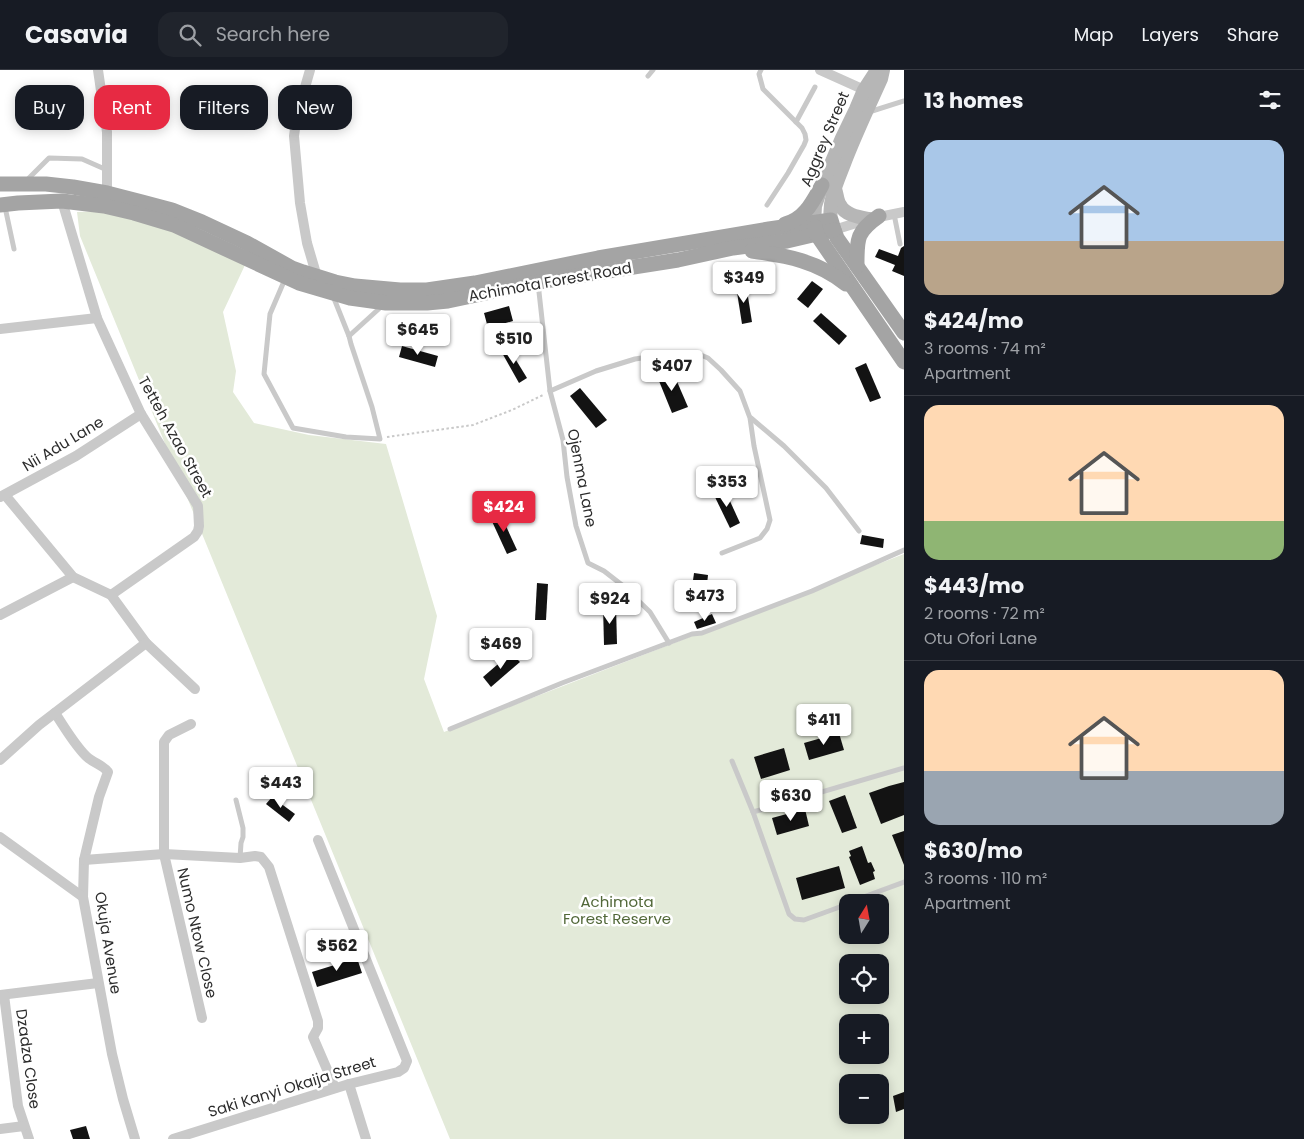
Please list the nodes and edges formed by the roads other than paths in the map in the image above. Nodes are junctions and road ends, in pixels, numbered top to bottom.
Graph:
1 (98, 70) edge
2 (310, 70) edge
3 (653, 70) edge
4 (761, 70) edge
5 (820, 70) edge
6 (877, 70) edge
7 (883, 70) edge
8 (648, 76) dead end
9 (815, 87) dead end
10 (869, 92) junction
11 (904, 101) edge
12 (866, 113) junction
13 (796, 122) junction
14 (107, 170) junction
15 (0, 184) edge
16 (24, 184) junction
17 (828, 187) junction
18 (107, 193) junction
19 (62, 200) junction
20 (2, 205) edge
21 (767, 205) dead end
22 (886, 215) edge
23 (832, 225) junction
24 (769, 229) junction
25 (815, 229) junction
26 (900, 244) dead end
27 (14, 248) dead end
28 (733, 248) junction
29 (857, 266) junction
30 (286, 277) junction
31 (317, 277) junction
32 (538, 282) junction
33 (856, 292) junction
34 (332, 293) junction
35 (386, 303) junction
36 (97, 318) junction
37 (0, 329) edge
38 (904, 333) edge
39 (349, 336) junction
40 (904, 362) edge
41 (550, 391) junction
42 (141, 414) junction
43 (750, 418) junction
44 (2, 496) edge
45 (859, 531) dead end
46 (904, 550) edge
47 (722, 553) dead end
48 (73, 577) junction
49 (111, 595) junction
50 (0, 616) edge
51 (146, 642) junction
52 (668, 643) junction
53 (195, 689) dead end
54 (55, 714) junction
55 (191, 724) dead end
56 (450, 729) dead end
57 (0, 760) edge
58 (732, 761) dead end
59 (904, 768) edge
60 (236, 800) dead end
61 (752, 812) junction
62 (0, 837) edge
63 (318, 840) dead end
64 (164, 854) junction
65 (240, 858) junction
66 (84, 860) junction
67 (904, 882) edge
68 (873, 894) edge
69 (83, 897) junction
70 (839, 907) edge
71 (98, 983) junction
72 (2, 995) edge
73 (202, 1018) dead end
74 (349, 1084) junction
75 (335, 1088) junction
76 (24, 1126) junction
77 (0, 1129) edge
78 (29, 1139) edge
79 (135, 1139) edge
80 (173, 1139) edge
81 (366, 1139) edge

1 - 14 street
2 - 31 street
3 - 8 lane
4 - 13 lane
5 - 10 street
6 - 10 main road, Aggrey Street
7 - 10 main road, Aggrey Street
9 - 13 lane
10 - 12 main road, Aggrey Street
10 - 17 main road, Aggrey Street
11 - 12 lane
12 - 17 main road, Aggrey Street
13 - 21 lane
14 - 16 lane
14 - 18 street
15 - 16 main road, Achimota Forest Road
16 - 18 main road, Achimota Forest Road
17 - 22 main road
17 - 23 main road, Aggrey Street
17 - 24 main road
17 - 25 main road, Aggrey Street
18 - 31 main road, Achimota Forest Road
19 - 20 main road, Achimota Forest Road
19 - 30 main road, Achimota Forest Road
19 - 36 street, Tetteh Azao Street
20 - 27 lane
22 - 23 street
22 - 26 lane
22 - 29 main road
23 - 25 main road, Achimota Forest Road
23 - 29 main road
24 - 25 main road, Achimota Forest Road
24 - 31 main road, Achimota Forest Road
25 - 28 main road, Achimota Forest Road
25 - 33 main road
28 - 32 main road, Achimota Forest Road
28 - 33 main road
29 - 38 main road
30 - 34 main road, Achimota Forest Road
30 - 39 lane
32 - 35 main road, Achimota Forest Road
32 - 41 lane, Ojenma Lane
33 - 40 main road
34 - 35 main road, Achimota Forest Road
34 - 39 lane
35 - 39 lane
36 - 37 street
36 - 42 street, Tetteh Azao Street
41 - 43 lane
41 - 52 lane, Ojenma Lane
42 - 44 street, Nii Adu Lane
42 - 49 street, Tetteh Azao Street
43 - 45 lane
43 - 47 lane
44 - 48 street
46 - 52 lane
48 - 49 street
48 - 50 street
49 - 51 street
51 - 53 street
51 - 54 street
52 - 56 lane
54 - 57 street
54 - 66 street, Okuja Avenue
55 - 64 street, Numo Ntow Close
58 - 61 lane
59 - 61 lane
60 - 65 lane
61 - 70 lane
62 - 69 street
63 - 74 street, Saki Kanyi Okaija Street
64 - 65 street
64 - 66 street
64 - 73 street, Numo Ntow Close
65 - 75 street
66 - 69 street, Okuja Avenue
67 - 68 lane
69 - 71 street, Okuja Avenue
71 - 72 street
71 - 79 street, Okuja Avenue
72 - 76 street, Dzadza Close
74 - 75 street, Saki Kanyi Okaija Street
74 - 81 street
75 - 80 street, Saki Kanyi Okaija Street
76 - 77 street, Dzadza Close
76 - 78 street, Dzadza Close

